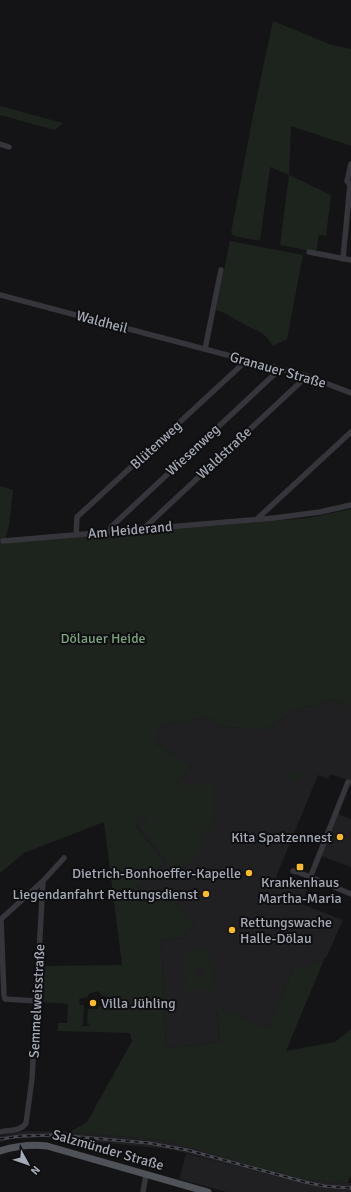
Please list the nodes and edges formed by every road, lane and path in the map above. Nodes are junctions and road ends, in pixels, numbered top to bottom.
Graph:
1 (0, 144) edge
2 (9, 146) dead end
3 (351, 164) edge
4 (349, 233) edge
5 (309, 252) dead end
6 (343, 259) junction
7 (351, 260) edge
8 (221, 270) dead end
9 (0, 295) edge
10 (205, 349) junction
11 (247, 360) junction
12 (280, 369) junction
13 (307, 376) junction
14 (351, 393) edge
15 (351, 432) edge
16 (351, 505) edge
17 (258, 519) junction
18 (141, 530) junction
19 (110, 532) junction
20 (76, 535) junction
21 (3, 541) dead end
22 (348, 782) dead end
23 (64, 858) dead end
24 (293, 871) dead end
25 (310, 878) junction
26 (42, 881) junction
27 (351, 894) edge
28 (37, 1001) junction
29 (0, 1132) edge
30 (0, 1151) edge
31 (146, 1175) junction
32 (143, 1192) edge
33 (208, 1192) edge

1 - 2 street
3 - 4 street
4 - 6 street
5 - 6 street
6 - 7 street
8 - 10 street
9 - 10 street, Waldheil
10 - 11 street, Granauer Straße
11 - 12 street, Granauer Straße
11 - 20 street, Blütenweg
12 - 13 street, Granauer Straße
12 - 19 street, Wiesenweg
13 - 14 street, Granauer Straße
13 - 18 street, Waldstraße
15 - 17 street
16 - 17 street, Am Heiderand
17 - 18 street, Am Heiderand
18 - 19 street, Am Heiderand
19 - 20 street, Am Heiderand
20 - 21 street, Am Heiderand
22 - 25 street
23 - 26 street
24 - 25 street
25 - 27 street
26 - 28 street, Semmelweisstraße
26 - 28 street
28 - 29 street, Semmelweisstraße
30 - 31 main road, Salzmünder Straße
31 - 32 street
31 - 33 main road, Salzmünder Straße

